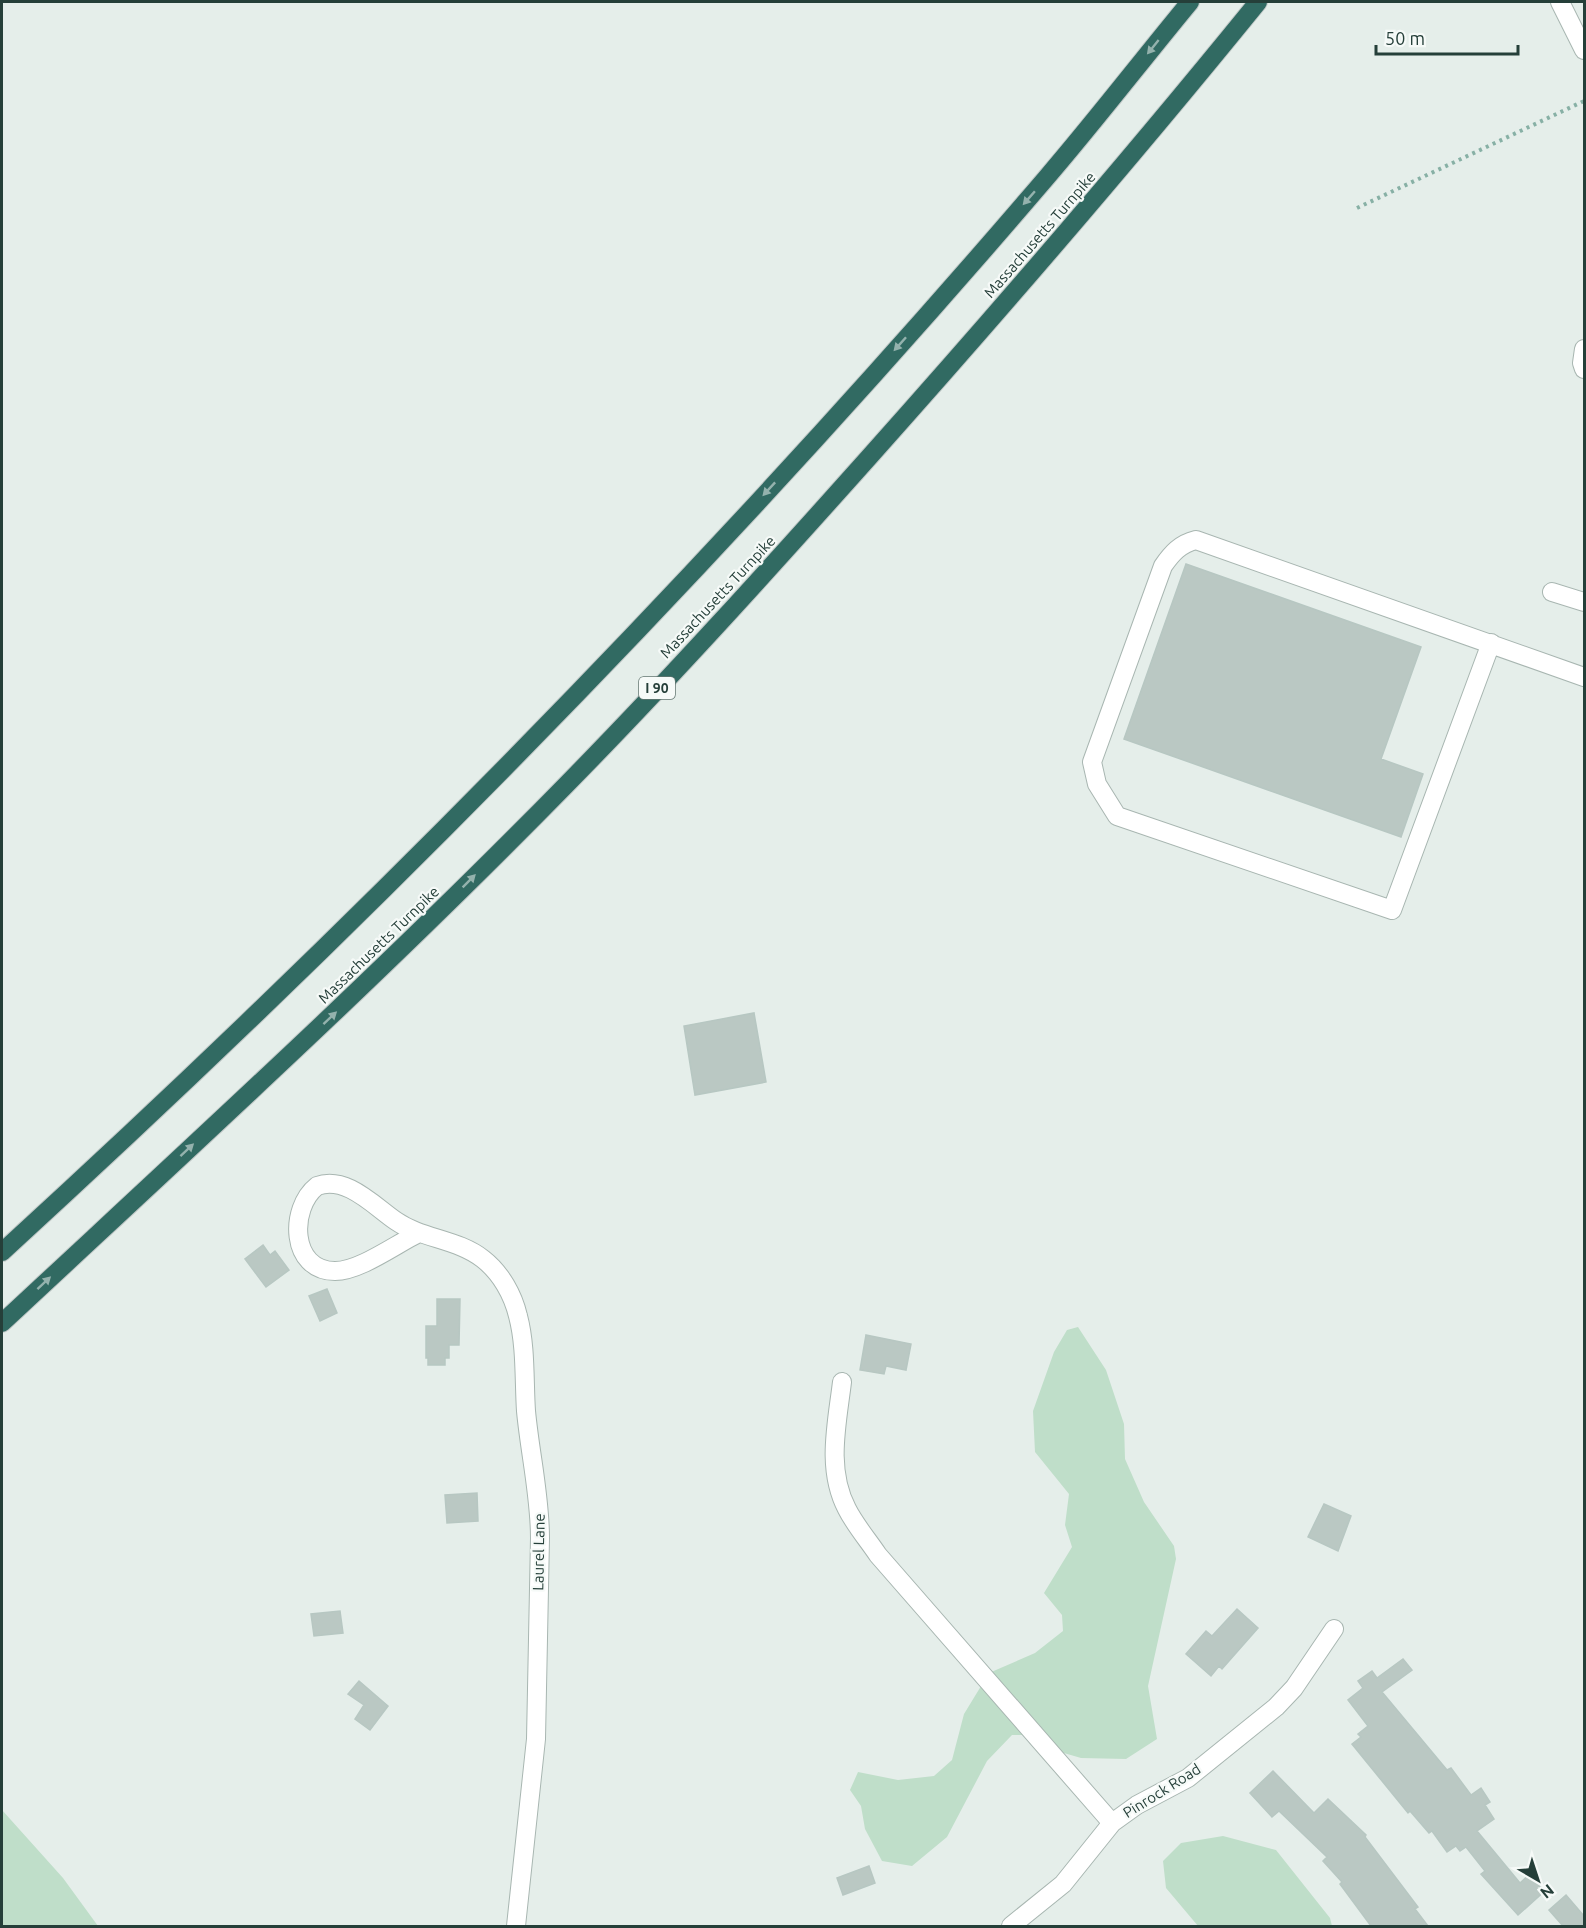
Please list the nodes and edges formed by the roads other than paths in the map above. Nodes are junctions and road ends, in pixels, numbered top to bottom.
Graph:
1 (1190, 2) edge
2 (1258, 2) edge
3 (1560, 2) edge
4 (1584, 50) edge
5 (1584, 349) edge
6 (1584, 369) edge
7 (1552, 592) dead end
8 (1584, 602) edge
9 (1491, 643) junction
10 (1584, 677) edge
11 (419, 1233) junction
12 (2, 1252) edge
13 (2, 1323) edge
14 (842, 1382) dead end
15 (1334, 1629) dead end
16 (1112, 1823) junction
17 (516, 1926) edge
18 (1011, 1926) edge

1 -> 12 highway
13 -> 2 highway, Massachusetts Turnpike / I 90
3 - 4 street
5 - 6 street
7 - 8 street
9 - 9 street
9 - 10 street
11 - 11 street, Laurel Lane
11 - 17 street, Laurel Lane
14 - 16 street
15 - 16 street, Pinrock Road
16 - 18 street, Pinrock Road

